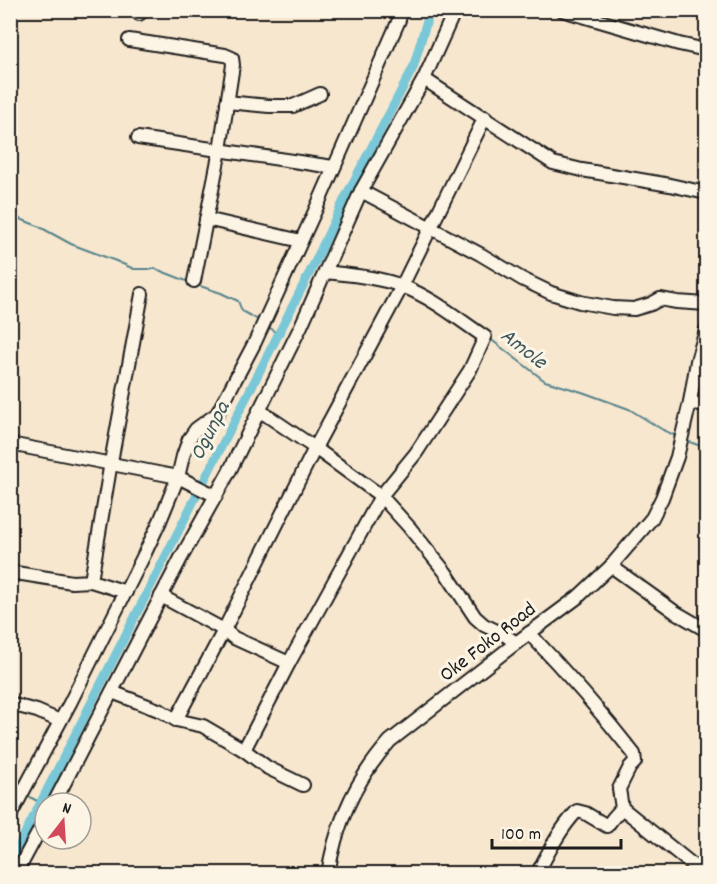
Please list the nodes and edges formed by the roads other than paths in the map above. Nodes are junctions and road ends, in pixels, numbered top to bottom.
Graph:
1 (401, 10) edge
2 (455, 10) edge
3 (562, 10) edge
4 (129, 40) dead end
5 (706, 50) edge
6 (424, 79) junction
7 (320, 94) dead end
8 (227, 102) junction
9 (485, 117) junction
10 (138, 138) dead end
11 (220, 150) junction
12 (333, 167) junction
13 (361, 191) junction
14 (706, 192) edge
15 (206, 219) junction
16 (429, 228) junction
17 (301, 241) junction
18 (325, 272) junction
19 (194, 281) dead end
20 (402, 286) junction
21 (142, 294) dead end
22 (706, 304) edge
23 (706, 330) edge
24 (690, 402) junction
25 (706, 406) edge
26 (259, 410) junction
27 (10, 444) edge
28 (315, 448) junction
29 (111, 462) junction
30 (180, 478) junction
31 (213, 494) junction
32 (381, 496) junction
33 (611, 566) junction
34 (10, 572) edge
35 (91, 581) junction
36 (126, 592) junction
37 (161, 596) junction
38 (224, 630) junction
39 (706, 630) edge
40 (529, 633) junction
41 (516, 643) junction
42 (289, 663) junction
43 (112, 692) junction
44 (10, 704) edge
45 (176, 720) junction
46 (60, 721) junction
47 (244, 750) junction
48 (303, 785) dead end
49 (60, 791) edge
50 (622, 808) junction
51 (10, 816) edge
52 (33, 842) edge
53 (16, 873) edge
54 (328, 873) edge
55 (537, 873) edge
56 (704, 873) edge

1 - 12 street
2 - 6 street
3 - 5 street
4 - 8 street
6 - 9 street
6 - 13 street
7 - 8 street
8 - 11 street
9 - 14 street
9 - 16 street
10 - 11 street
11 - 12 street
11 - 15 street
12 - 17 street
13 - 16 street
13 - 18 street
15 - 17 street
15 - 19 street
16 - 20 street
16 - 22 street
17 - 30 street
18 - 20 street
18 - 26 street
20 - 28 street
20 - 32 street
21 - 29 street
23 - 24 street, Oke Foko Road
24 - 25 street
24 - 33 street, Oke Foko Road
26 - 28 street
26 - 31 street
27 - 29 street
28 - 32 street
28 - 38 street
29 - 30 street
29 - 35 street
30 - 31 street
30 - 36 street
31 - 37 street
32 - 41 street
32 - 42 street
33 - 39 street
33 - 40 street, Oke Foko Road
34 - 35 street
35 - 36 street
36 - 46 street
37 - 38 street
37 - 43 street
38 - 42 street
38 - 45 street
40 - 41 street, Oke Foko Road
40 - 50 street
41 - 54 street, Oke Foko Road
42 - 47 street
43 - 45 street
43 - 49 street
44 - 46 street
45 - 47 street
46 - 51 street
47 - 48 street
50 - 55 street
50 - 56 street
52 - 53 street

